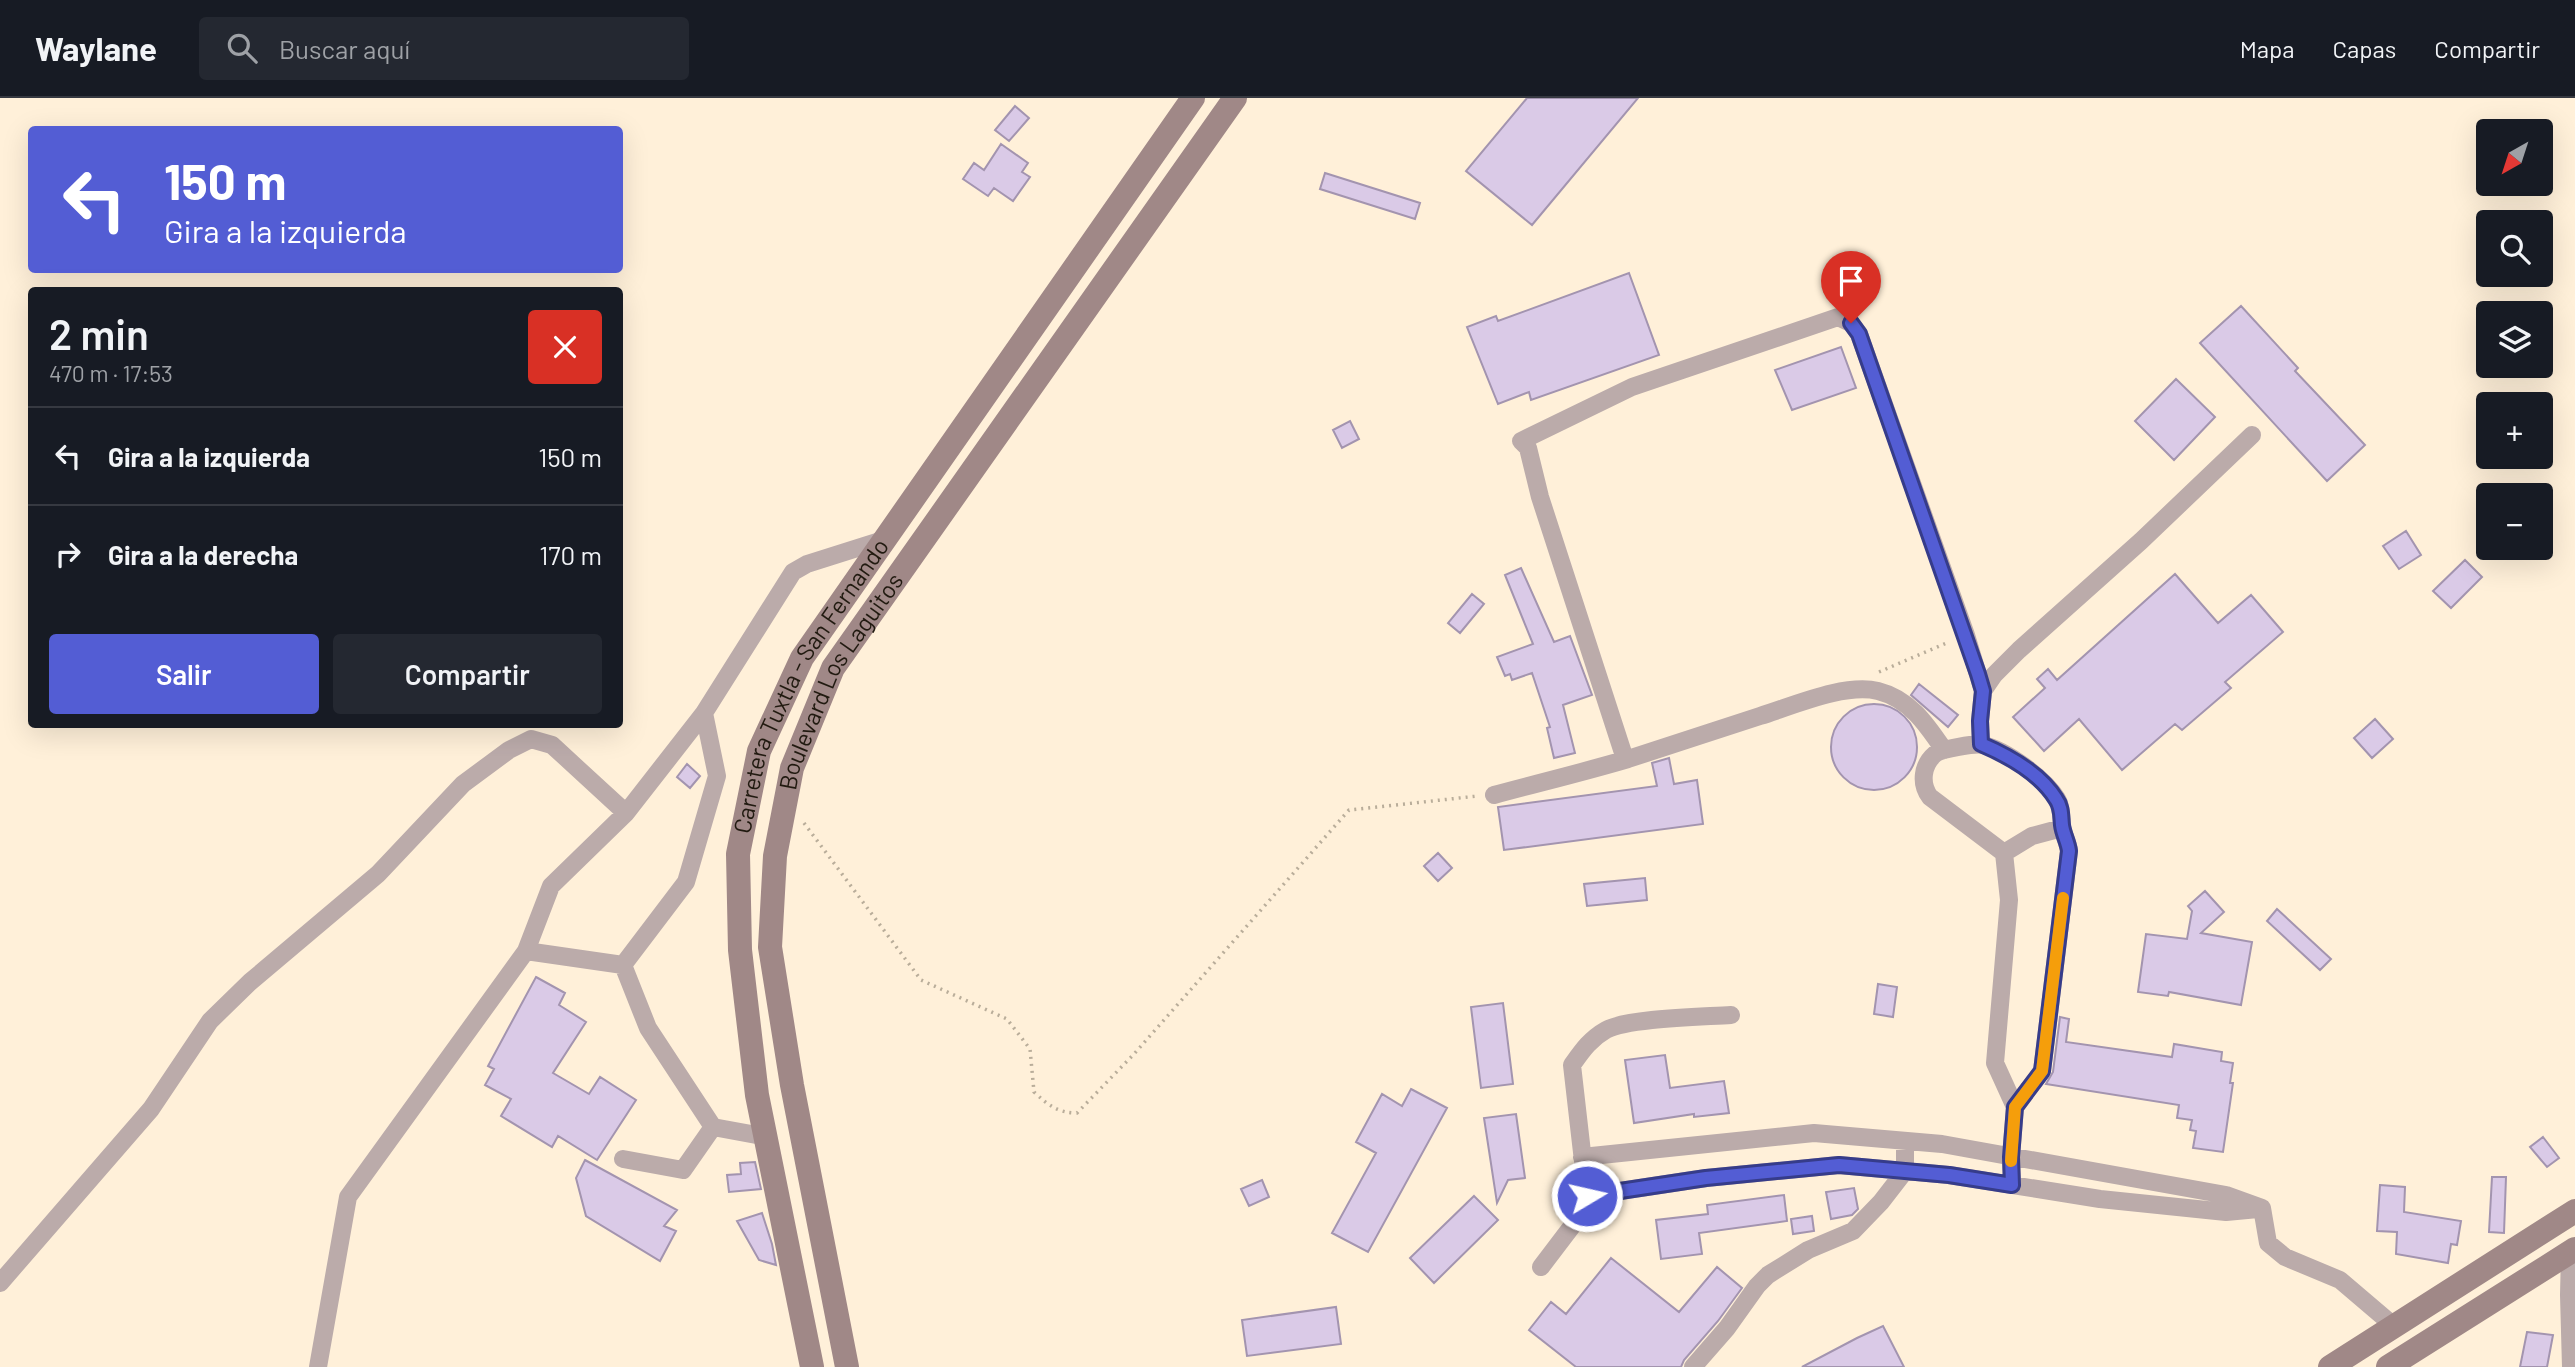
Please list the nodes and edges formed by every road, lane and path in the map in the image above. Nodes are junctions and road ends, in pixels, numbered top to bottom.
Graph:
1 (1193, 98) edge
2 (1236, 98) edge
3 (2252, 435) dead end
4 (886, 539) junction
5 (1966, 635) junction
6 (1868, 677) dead end
7 (1983, 691) junction
8 (704, 713) junction
9 (1981, 744) junction
10 (1944, 750) junction
11 (1625, 759) junction
12 (1494, 795) joint
13 (786, 797) junction
14 (626, 813) junction
15 (2062, 828) junction
16 (2004, 853) junction
17 (526, 951) junction
18 (623, 965) junction
19 (1731, 1014) dead end
20 (2015, 1107) junction
21 (713, 1127) junction
22 (767, 1137) junction
23 (1905, 1141) junction
24 (1582, 1157) junction
25 (2011, 1157) junction
26 (623, 1159) dead end
27 (1905, 1171) junction
28 (2012, 1185) junction
29 (1587, 1196) junction
30 (2262, 1209) junction
31 (2575, 1212) edge
32 (2573, 1250) edge
33 (1541, 1267) dead end
34 (0, 1283) edge
35 (2395, 1326) junction
36 (318, 1367) edge
37 (812, 1367) edge
38 (847, 1367) edge
39 (1693, 1367) edge
40 (2330, 1367) edge
41 (2388, 1367) edge
42 (2571, 1367) edge

1 - 4 main road, Carretera Tuxtla - San Fernando
2 - 13 main road, Boulevard Los Laguitos
3 - 7 street
4 - 8 street
4 - 22 main road, Carretera Tuxtla - San Fernando
5 - 6 path
5 - 7 street
5 - 11 street
7 - 9 street
8 - 14 street
8 - 18 street
9 - 10 street
9 - 15 street
10 - 11 street
10 - 16 street
11 - 12 street
12 - 13 path
13 - 38 main road, Boulevard Los Laguitos
14 - 17 street
14 - 34 street
15 - 16 street
15 - 20 street
16 - 20 street
17 - 18 street
17 - 36 street
18 - 21 street
19 - 24 street
20 - 25 street
21 - 22 street
21 - 26 street
22 - 37 main road, Carretera Tuxtla - San Fernando
23 - 24 street
23 - 25 street
23 - 27 street
24 - 29 street
25 - 28 street
25 - 30 street
27 - 28 street
27 - 29 street
27 - 39 street
28 - 30 street
29 - 33 street
30 - 35 street
31 - 35 main road
32 - 41 main road
32 - 42 street
35 - 40 main road

